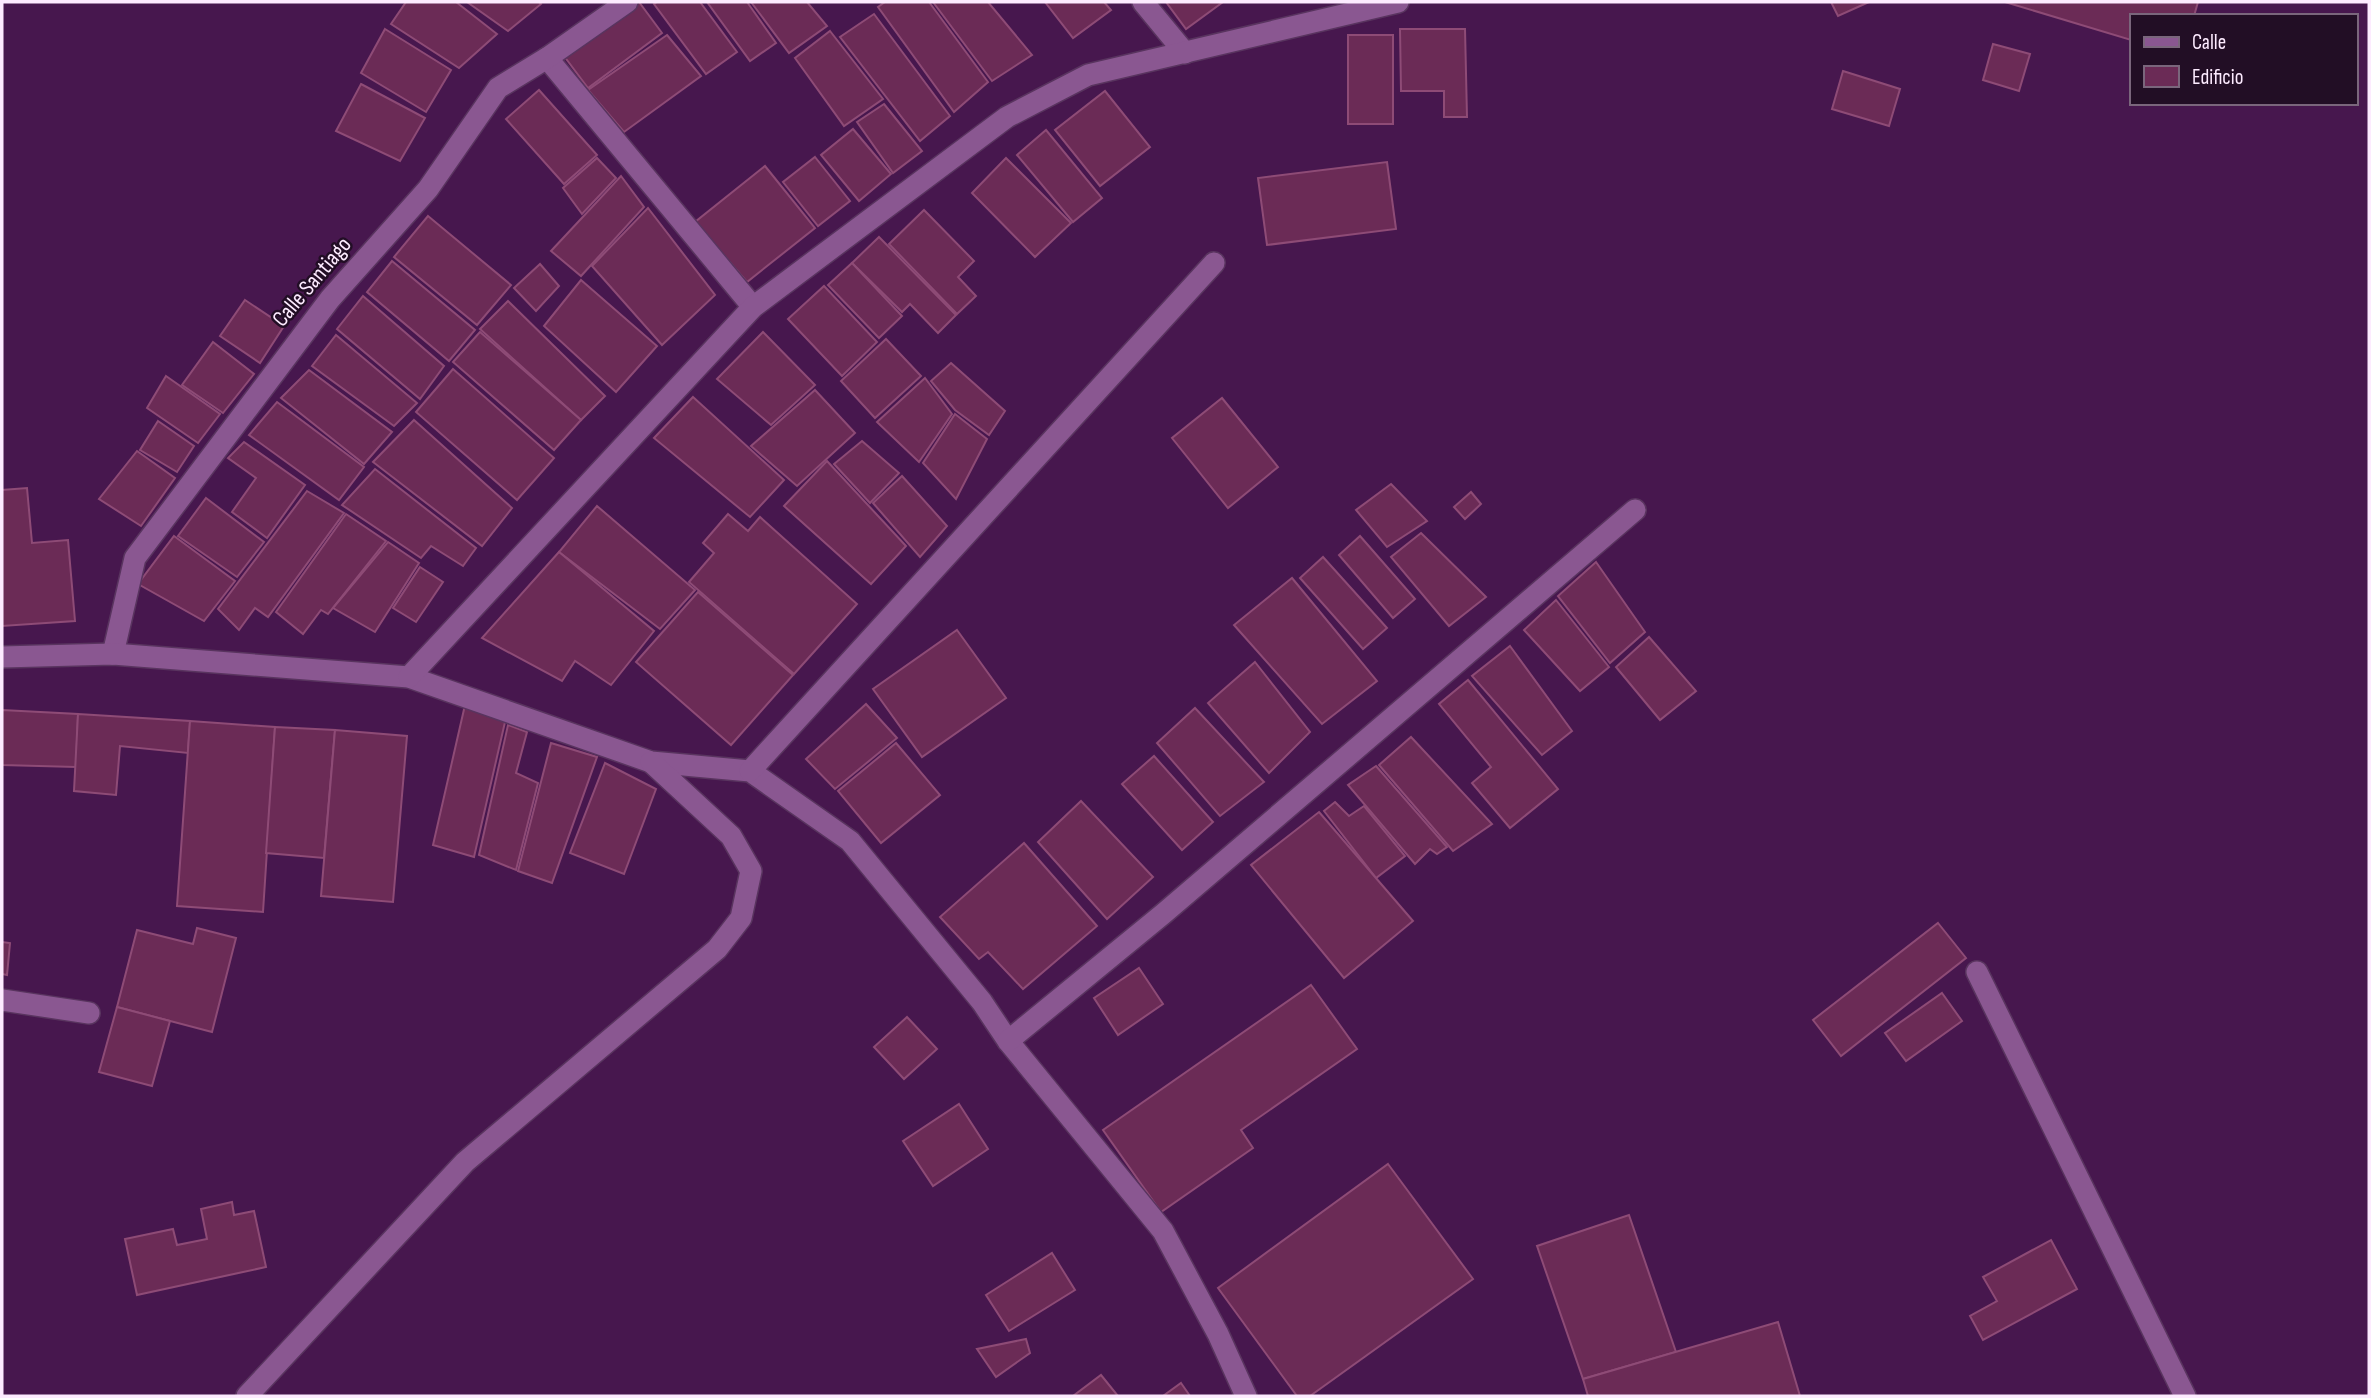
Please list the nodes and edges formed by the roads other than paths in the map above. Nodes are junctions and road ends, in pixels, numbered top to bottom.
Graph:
1 (627, 2) edge
2 (1143, 2) edge
3 (1398, 2) edge
4 (1185, 53) junction
5 (547, 58) junction
6 (1214, 263) dead end
7 (753, 307) junction
8 (1636, 510) dead end
9 (113, 654) junction
10 (2, 657) edge
11 (409, 677) junction
12 (650, 762) junction
13 (750, 771) junction
14 (1977, 972) dead end
15 (2, 1000) edge
16 (89, 1013) dead end
17 (1009, 1041) junction
18 (247, 1396) edge
19 (1246, 1396) edge
20 (2185, 1396) edge

1 - 5 street, Calle Santiago
2 - 4 street
3 - 4 street
4 - 7 street
5 - 7 street
5 - 9 street, Calle Santiago
6 - 13 street
7 - 11 street
8 - 17 street
9 - 10 street
9 - 11 street
11 - 12 street
12 - 13 street
12 - 18 street
13 - 17 street
14 - 20 street
15 - 16 street
17 - 19 street

